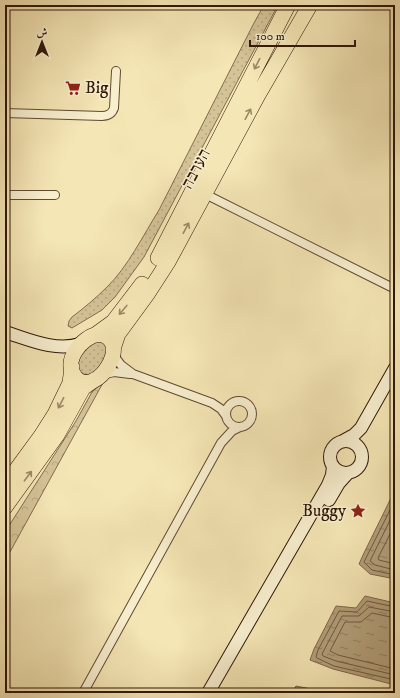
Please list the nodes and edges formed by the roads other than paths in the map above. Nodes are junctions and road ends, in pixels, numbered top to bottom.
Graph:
1 (288, 5) edge
2 (310, 5) edge
3 (116, 71) dead end
4 (5, 112) edge
5 (5, 194) edge
6 (205, 194) junction
7 (55, 195) dead end
8 (394, 290) edge
9 (5, 332) edge
10 (95, 334) junction
11 (44, 344) junction
12 (80, 344) junction
13 (113, 352) junction
14 (72, 365) junction
15 (395, 368) edge
16 (133, 374) junction
17 (98, 378) junction
18 (395, 383) edge
19 (212, 403) junction
20 (230, 404) junction
21 (227, 418) junction
22 (240, 427) junction
23 (343, 441) junction
24 (221, 443) junction
25 (361, 451) junction
26 (333, 466) junction
27 (348, 472) junction
28 (5, 485) edge
29 (5, 507) edge
30 (83, 693) edge
31 (208, 693) edge
32 (217, 693) edge

1 -> 10 highway, הערבה
6 -> 2 highway, הערבה
3 - 4 street
5 - 7 street
6 - 8 street
13 -> 6 highway, הערבה
9 - 11 street
10 - 12 highway
10 - 13 highway
11 - 12 street
11 - 14 street
12 - 14 highway
13 - 16 street
13 - 17 highway
14 - 17 highway
14 -> 28 highway
15 - 23 street
16 - 17 street
16 - 19 street
29 -> 17 highway
18 - 25 street
19 - 20 street
19 - 21 street
20 - 21 street
20 - 22 street
21 - 22 street
21 - 24 street
22 - 24 street
23 - 25 street
23 - 26 street
24 - 30 street
25 - 27 street
26 - 27 street
26 - 31 street
27 - 32 street

